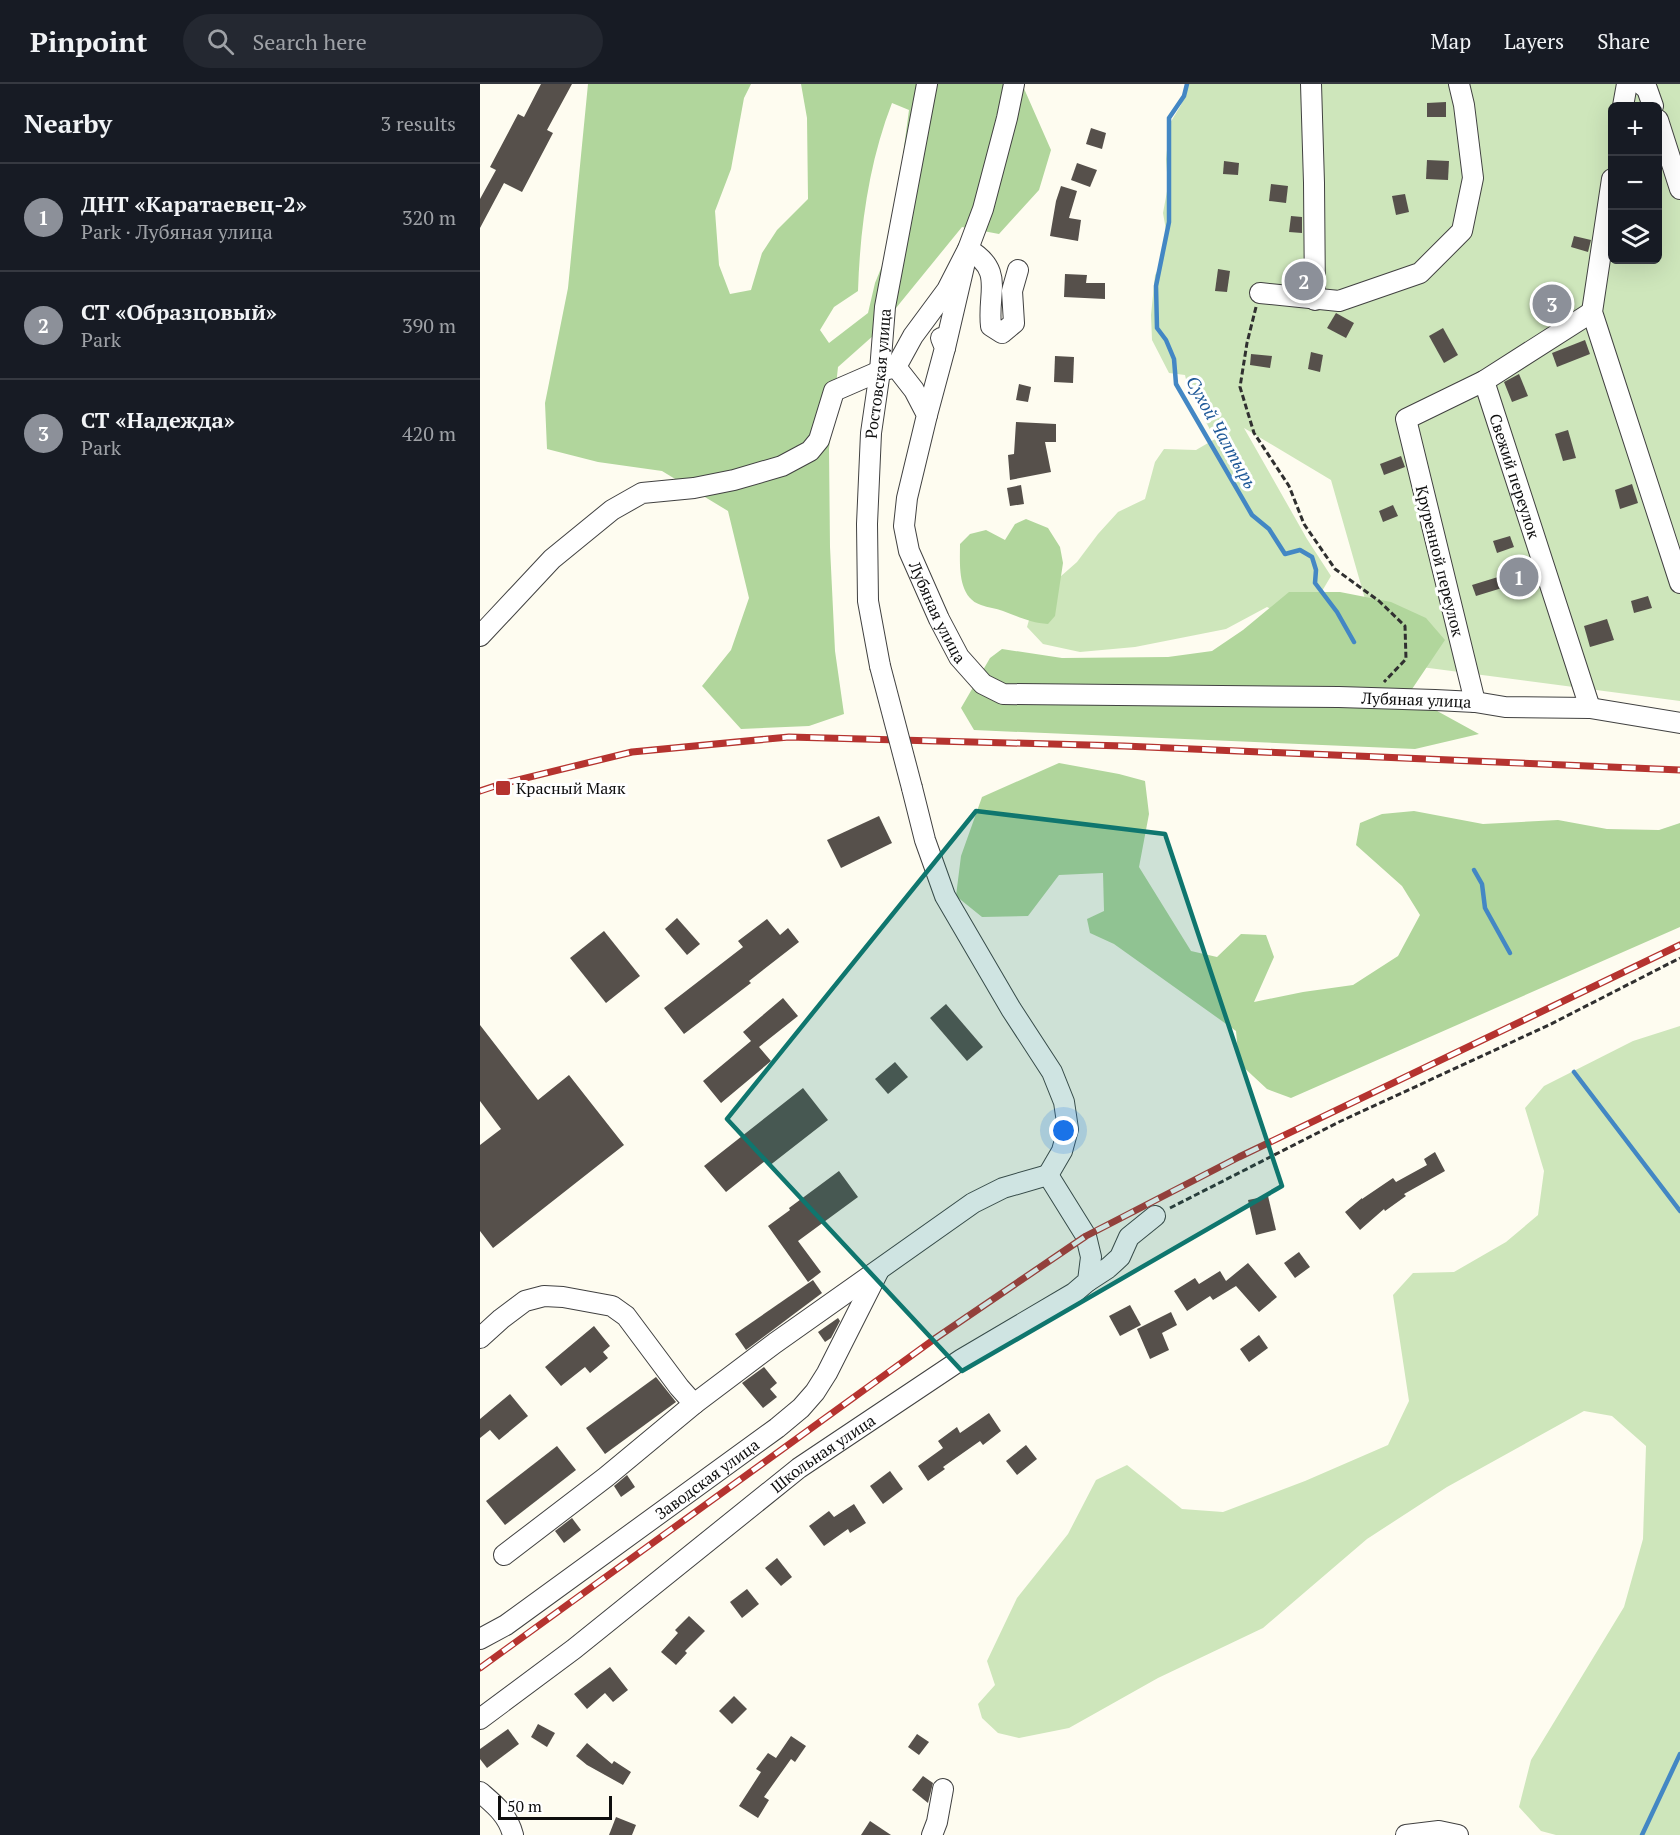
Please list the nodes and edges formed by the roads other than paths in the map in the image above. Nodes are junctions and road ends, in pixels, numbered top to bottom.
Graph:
1 (927, 84) edge
2 (1014, 84) edge
3 (1311, 84) edge
4 (1459, 84) edge
5 (1627, 84) edge
6 (1641, 84) edge
7 (1624, 102) edge
8 (1652, 102) edge
9 (1662, 133) edge
10 (1680, 189) edge
11 (1608, 206) edge
12 (968, 249) junction
13 (1018, 270) dead end
14 (1260, 293) road end
15 (1315, 300) junction
16 (931, 310) junction
17 (1592, 312) junction
18 (945, 348) junction
19 (888, 369) junction
20 (1484, 381) junction
21 (927, 415) junction
22 (1680, 583) edge
23 (480, 636) edge
24 (1475, 702) junction
25 (1590, 708) junction
26 (1680, 723) edge
27 (1047, 1175) junction
28 (1155, 1216) road end
29 (879, 1270) junction
30 (1088, 1281) junction
31 (480, 1338) edge
32 (694, 1404) junction
33 (504, 1555) dead end
34 (480, 1639) edge
35 (480, 1719) edge
36 (943, 1790) dead end
37 (480, 1792) edge
38 (513, 1835) edge
39 (932, 1835) edge
40 (1406, 1835) edge
41 (1458, 1835) edge

1 - 19 street, Ростовская улица
2 - 12 street, Ростовская улица
3 - 15 street
4 - 15 street
5 - 7 street
6 - 8 street
9 - 10 street
11 - 17 street
12 - 13 street
12 - 16 street, Ростовская улица
12 - 18 street, Лубяная улица
14 - 15 street
16 - 18 street
16 - 19 street, Ростовская улица
17 - 20 street
17 - 22 street
18 - 21 street, Лубяная улица
19 - 21 street
19 - 23 street
19 - 27 street, Ростовская улица, bridge
20 - 24 street, Круренной переулок
20 - 25 street, Свежий переулок
21 - 24 street, Лубяная улица
24 - 25 street, Лубяная улица
25 - 26 street, Лубяная улица
27 - 29 street, Заводская улица
27 - 30 street
28 - 30 street, Школьная улица
29 - 32 street, Заводская улица
29 - 34 street, Заводская улица
30 - 35 street, Школьная улица
31 - 32 street
32 - 33 street, Заводская улица
36 - 39 street
37 - 38 street
40 - 41 street

